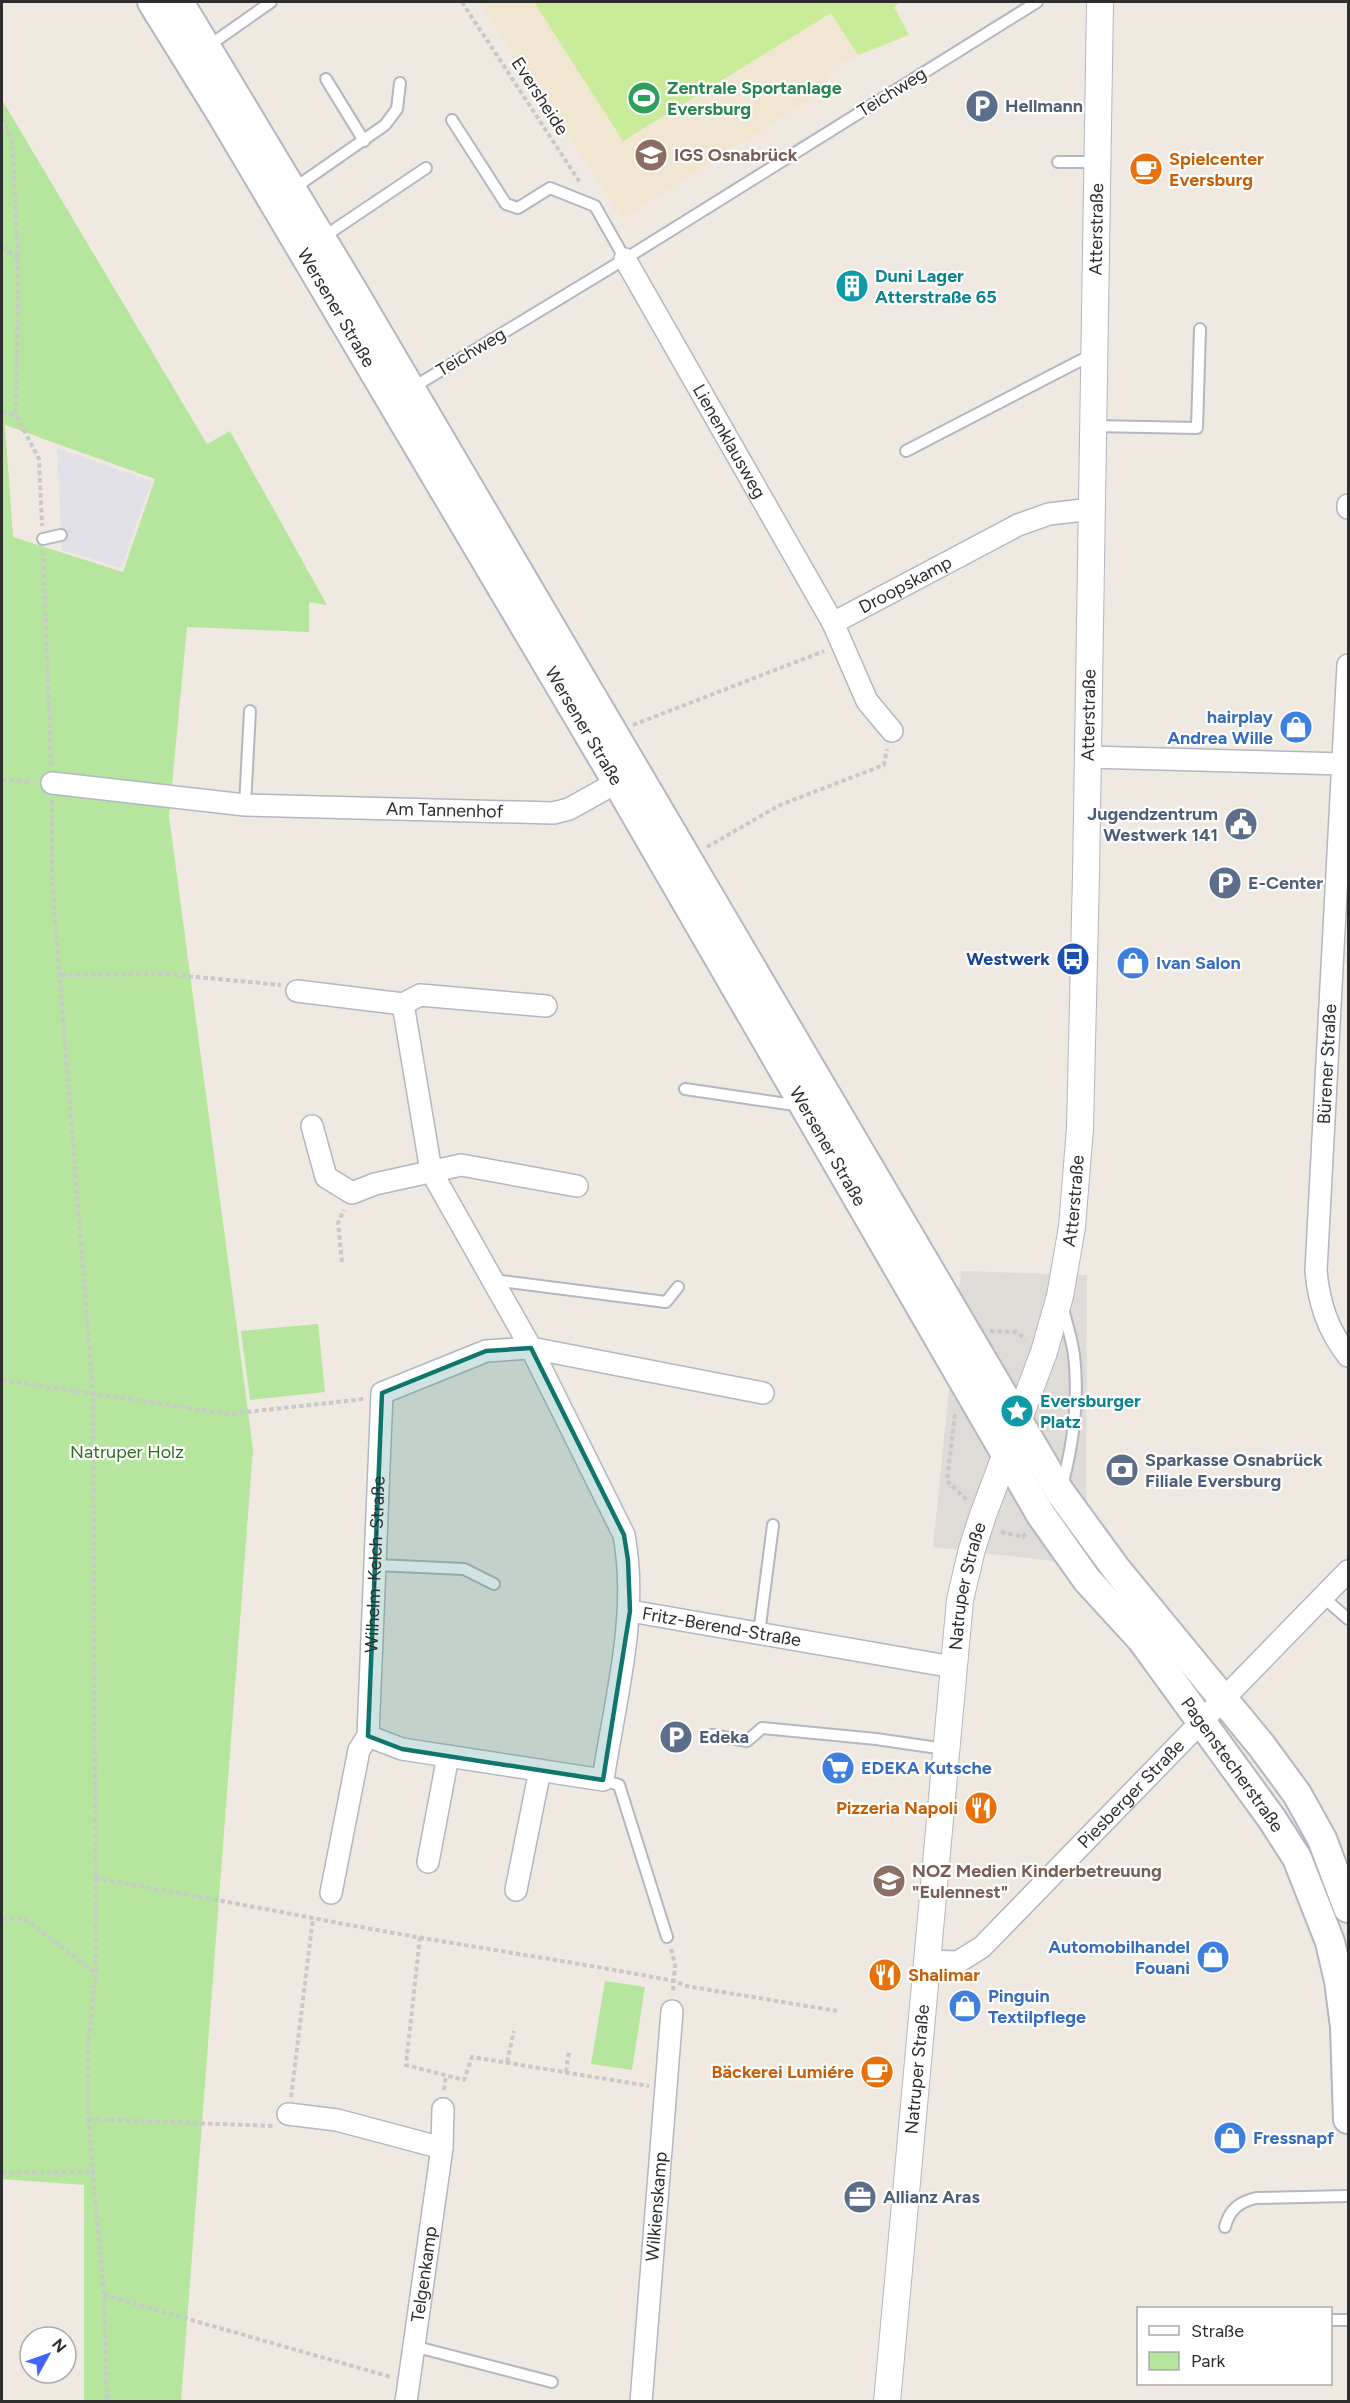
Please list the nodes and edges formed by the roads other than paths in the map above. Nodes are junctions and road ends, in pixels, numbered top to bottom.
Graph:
1 (152, 2) edge
2 (179, 2) edge
3 (271, 2) edge
4 (1037, 2) edge
5 (1100, 2) edge
6 (207, 47) junction
7 (326, 79) dead end
8 (400, 83) dead end
9 (452, 120) dead end
10 (364, 141) junction
11 (1058, 162) dead end
12 (1098, 162) junction
13 (426, 168) dead end
14 (292, 189) junction
15 (322, 238) junction
16 (625, 259) junction
17 (1200, 328) dead end
18 (1093, 354) junction
19 (410, 389) junction
20 (1093, 426) junction
21 (906, 451) dead end
22 (1348, 496) edge
23 (1348, 506) edge
24 (1092, 510) junction
25 (61, 536) dead end
26 (42, 539) road end
27 (832, 623) junction
28 (1348, 665) edge
29 (250, 711) dead end
30 (892, 731) road end
31 (1088, 757) junction
32 (1342, 764) junction
33 (626, 777) junction
34 (52, 783) road end
35 (245, 805) junction
36 (297, 991) road end
37 (403, 1004) junction
38 (546, 1006) dead end
39 (685, 1089) dead end
40 (807, 1107) junction
41 (312, 1126) dead end
42 (431, 1171) junction
43 (577, 1185) dead end
44 (493, 1280) junction
45 (678, 1287) dead end
46 (1060, 1296) junction
47 (531, 1348) junction
48 (1348, 1356) edge
49 (763, 1393) dead end
50 (1018, 1420) junction
51 (1005, 1456) junction
52 (1060, 1492) junction
53 (773, 1525) dead end
54 (376, 1565) junction
55 (1348, 1571) edge
56 (494, 1584) dead end
57 (1323, 1597) junction
58 (630, 1611) junction
59 (1348, 1619) edge
60 (759, 1633) junction
61 (953, 1667) junction
62 (1224, 1699) junction
63 (1202, 1722) junction
64 (712, 1735) dead end
65 (368, 1736) junction
66 (946, 1749) junction
67 (448, 1756) junction
68 (540, 1770) junction
69 (603, 1780) junction
70 (428, 1862) dead end
71 (516, 1890) dead end
72 (331, 1893) dead end
73 (1348, 1908) edge
74 (667, 1937) road end
75 (926, 1960) junction
76 (1344, 1980) edge
77 (672, 2011) road end
78 (443, 2109) dead end
79 (1348, 2113) edge
80 (288, 2114) road end
81 (1348, 2119) edge
82 (442, 2148) junction
83 (1348, 2196) edge
84 (1225, 2227) dead end
85 (1332, 2320) edge
86 (1348, 2320) edge
87 (413, 2346) junction
88 (552, 2382) dead end
89 (407, 2392) edge
90 (641, 2402) edge
91 (886, 2402) edge

1 - 33 main road, Wersener Straße
2 - 6 main road, Wersener Straße
3 - 6 lane
4 - 16 lane, Teichweg
5 - 12 street, Atterstraße
6 - 14 main road, Wersener Straße
7 - 10 lane
8 - 10 lane
9 - 16 lane
10 - 14 lane
11 - 12 lane
12 - 18 street, Atterstraße
13 - 15 lane
14 - 15 main road, Wersener Straße
15 - 19 main road, Wersener Straße
16 - 19 lane, Teichweg
16 - 27 street, Lienenklausweg
17 - 20 lane
18 - 20 street, Atterstraße
18 - 21 lane
19 - 33 main road, Wersener Straße
20 - 24 street, Atterstraße
22 - 23 lane
24 - 27 street, Droopskamp
24 - 31 street, Atterstraße
25 - 26 lane
27 - 30 street
28 - 32 street, Bürener Straße
29 - 35 lane
31 - 32 street
31 - 46 street, Atterstraße
32 - 48 street, Bürener Straße
33 - 35 street, Am Tannenhof
33 - 40 main road, Wersener Straße
33 - 50 main road, Wersener Straße
34 - 35 street, Am Tannenhof
36 - 37 street
37 - 38 street
37 - 42 street, Fritz-Berend-Straße
39 - 40 lane
40 - 51 main road, Wersener Straße
41 - 42 street
42 - 43 street
42 - 44 street, Fritz-Berend-Straße
44 - 45 lane
44 - 47 street, Fritz-Berend-Straße
46 - 50 street, Atterstraße
46 - 52 lane
47 - 49 street
47 - 54 street, Wilhelm-Kelch-Straße
47 - 58 street, Fritz-Berend-Straße
50 - 51 street
50 - 52 main road, Pagenstecherstraße
51 - 61 street, Natruper Straße
51 - 63 main road, Pagenstecherstraße
52 - 62 main road, Pagenstecherstraße
53 - 60 lane
54 - 56 lane
54 - 65 street, Wilhelm-Kelch-Straße
55 - 57 street, Piesberger Straße
57 - 59 lane
57 - 62 street, Piesberger Straße
58 - 60 street, Fritz-Berend-Straße
58 - 69 street
60 - 61 street, Fritz-Berend-Straße
61 - 66 street, Natruper Straße
62 - 63 street, Piesberger Straße
62 - 73 main road, Pagenstecherstraße
63 - 75 street, Piesberger Straße
63 - 76 main road, Pagenstecherstraße
64 - 66 lane
65 - 67 street
65 - 72 street, Wilhelm-Kelch-Straße
66 - 75 street, Natruper Straße
67 - 68 street
67 - 70 street
68 - 69 street
68 - 71 street
69 - 74 lane
75 - 91 street, Natruper Straße
76 - 79 main road, Pagenstecherstraße
77 - 90 street, Wilkienskamp
78 - 82 street, Telgenkamp
79 - 81 main road, Pagenstecherstraße
80 - 82 street
82 - 87 street, Telgenkamp
83 - 84 lane
85 - 86 lane
87 - 88 lane
87 - 89 street, Telgenkamp

